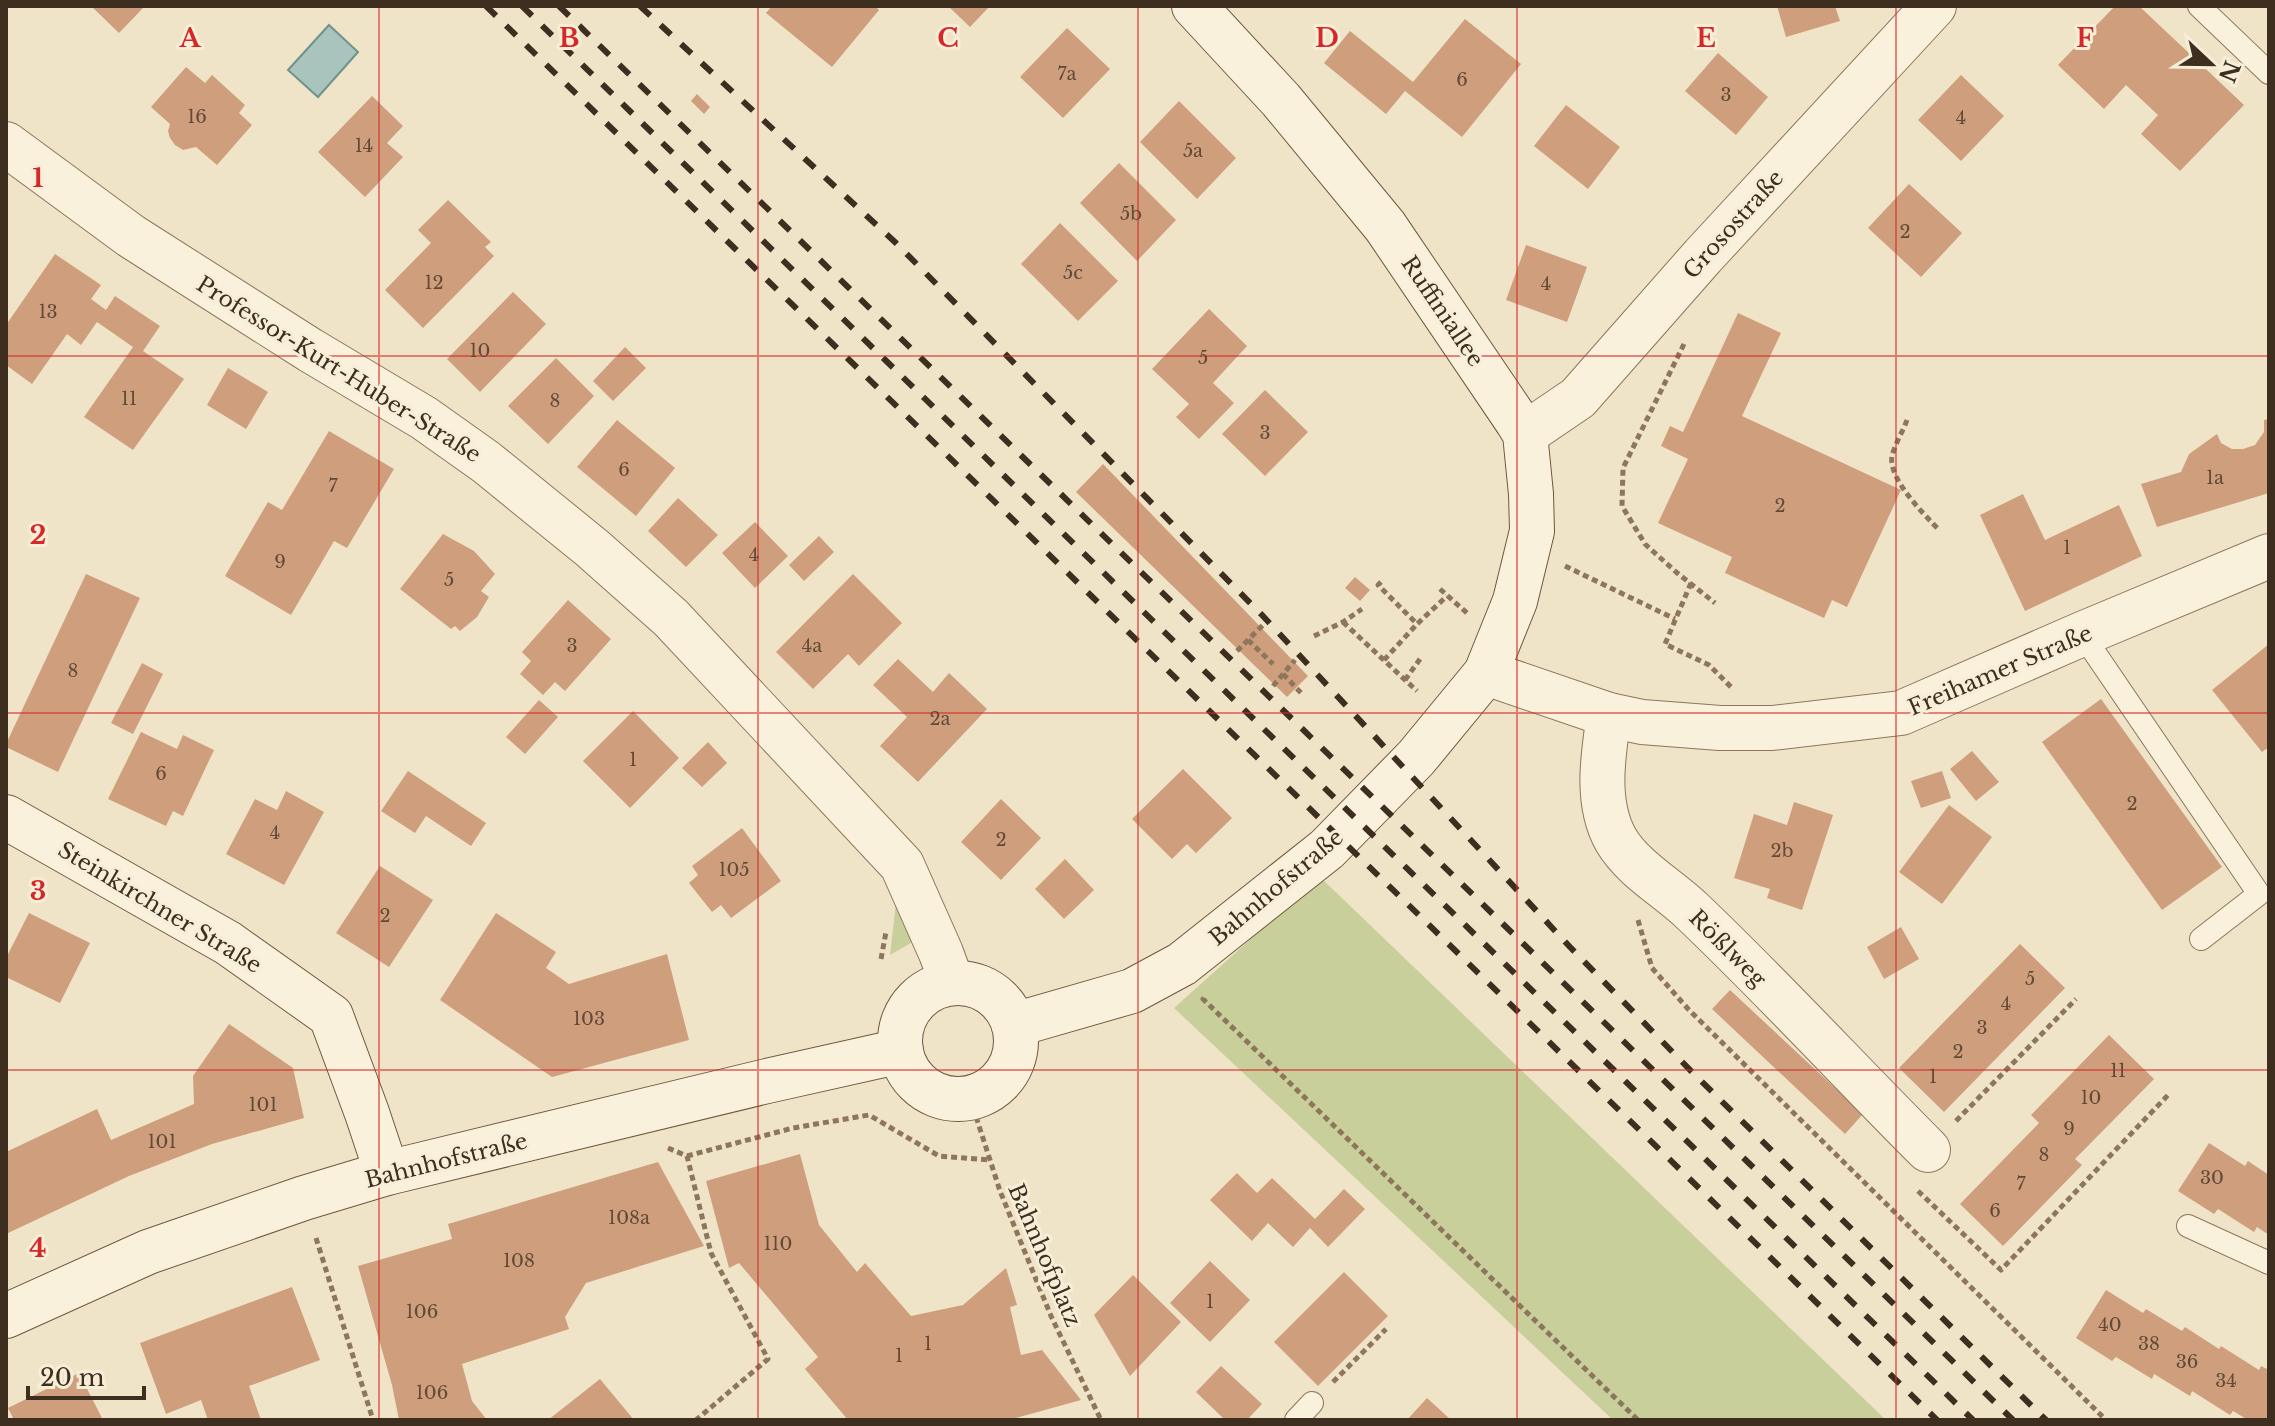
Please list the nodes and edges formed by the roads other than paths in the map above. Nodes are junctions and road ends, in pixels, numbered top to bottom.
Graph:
1 (1194, 6) edge
2 (1934, 6) edge
3 (2199, 6) edge
4 (1890, 26) edge
5 (2269, 73) edge
6 (6, 144) edge
7 (1525, 434) junction
8 (2269, 556) edge
9 (2082, 634) junction
10 (1486, 673) junction
11 (1609, 715) junction
12 (6, 817) edge
13 (2201, 939) dead end
14 (952, 983) junction
15 (1014, 1025) junction
16 (901, 1051) junction
17 (1928, 1150) road end
18 (387, 1173) junction
19 (2188, 1226) dead end
20 (2269, 1263) edge
21 (6, 1316) edge
22 (1312, 1403) road end
23 (1296, 1420) edge

1 - 7 street, Ruffiniallee
2 - 4 street, Grosostraße
3 - 5 lane
4 - 7 street, Grosostraße
6 - 14 street, Professor-Kurt-Huber-Straße
7 - 10 street, Ruffiniallee
8 - 9 street, Freihamer Straße
9 - 11 street, Freihamer Straße
9 - 13 lane
10 - 11 street, Freihamer Straße
10 - 15 street, Bahnhofstraße
11 - 17 street, Rößlweg
12 - 18 street, Steinkirchner Straße
14 - 15 street
14 - 16 street
15 - 16 street
16 - 18 street, Bahnhofstraße
18 - 21 street, Bahnhofstraße
19 - 20 lane
22 - 23 lane

